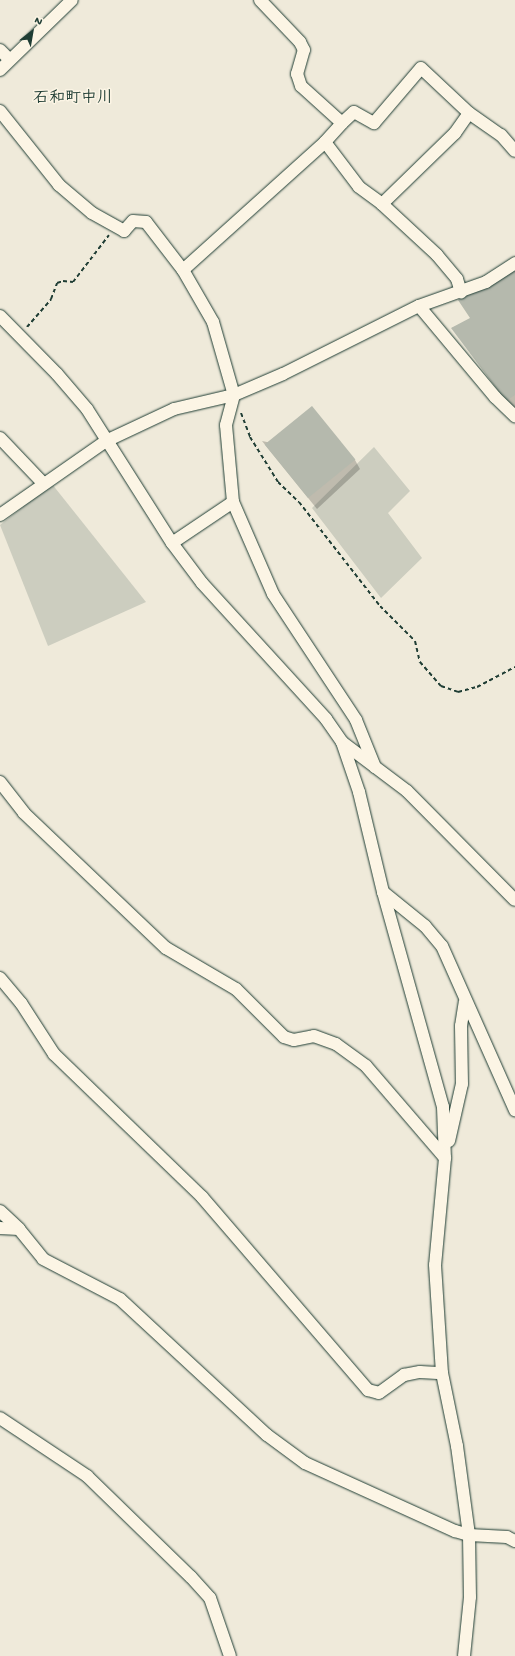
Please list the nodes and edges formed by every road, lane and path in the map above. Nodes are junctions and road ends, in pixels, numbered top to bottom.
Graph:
1 (72, 0) edge
2 (260, 0) edge
3 (0, 50) edge
4 (9, 59) junction
5 (0, 70) edge
6 (0, 111) edge
7 (469, 113) junction
8 (342, 122) junction
9 (325, 142) junction
10 (515, 151) edge
11 (382, 204) junction
12 (116, 227) junction
13 (515, 263) edge
14 (183, 270) junction
15 (462, 292) junction
16 (420, 306) junction
17 (0, 316) edge
18 (20, 336) junction
19 (234, 395) junction
20 (515, 416) edge
21 (0, 438) edge
22 (106, 441) junction
23 (43, 483) junction
24 (234, 502) junction
25 (0, 515) edge
26 (172, 543) junction
27 (515, 668) edge
28 (342, 742) junction
29 (375, 767) junction
30 (0, 782) edge
31 (383, 892) junction
32 (515, 900) edge
33 (0, 978) edge
34 (465, 1002) junction
35 (515, 1110) edge
36 (445, 1158) junction
37 (0, 1211) edge
38 (0, 1228) edge
39 (19, 1230) junction
40 (442, 1373) junction
41 (0, 1418) edge
42 (469, 1536) junction
43 (515, 1541) edge
44 (230, 1656) edge
45 (464, 1656) edge

1 - 4 street
2 - 8 street
3 - 4 street
4 - 5 street
6 - 12 street
7 - 8 street
7 - 10 street
7 - 11 street
8 - 9 street
9 - 11 street
9 - 14 street
11 - 15 street
12 - 14 street
12 - 18 path
13 - 15 street
14 - 19 street
15 - 16 street
16 - 19 street
16 - 20 street
17 - 18 street
18 - 22 street
19 - 22 street
19 - 24 street
19 - 27 path
21 - 23 street
22 - 23 street
22 - 26 street
23 - 25 street
24 - 26 street
24 - 29 street
26 - 28 street
28 - 29 street
28 - 31 street
29 - 32 street
30 - 36 street
31 - 34 street
31 - 36 street
33 - 40 street
34 - 35 street
34 - 36 street
36 - 40 street
37 - 39 street
38 - 39 street
39 - 42 street
40 - 42 street
41 - 44 street
42 - 43 street
42 - 45 street

